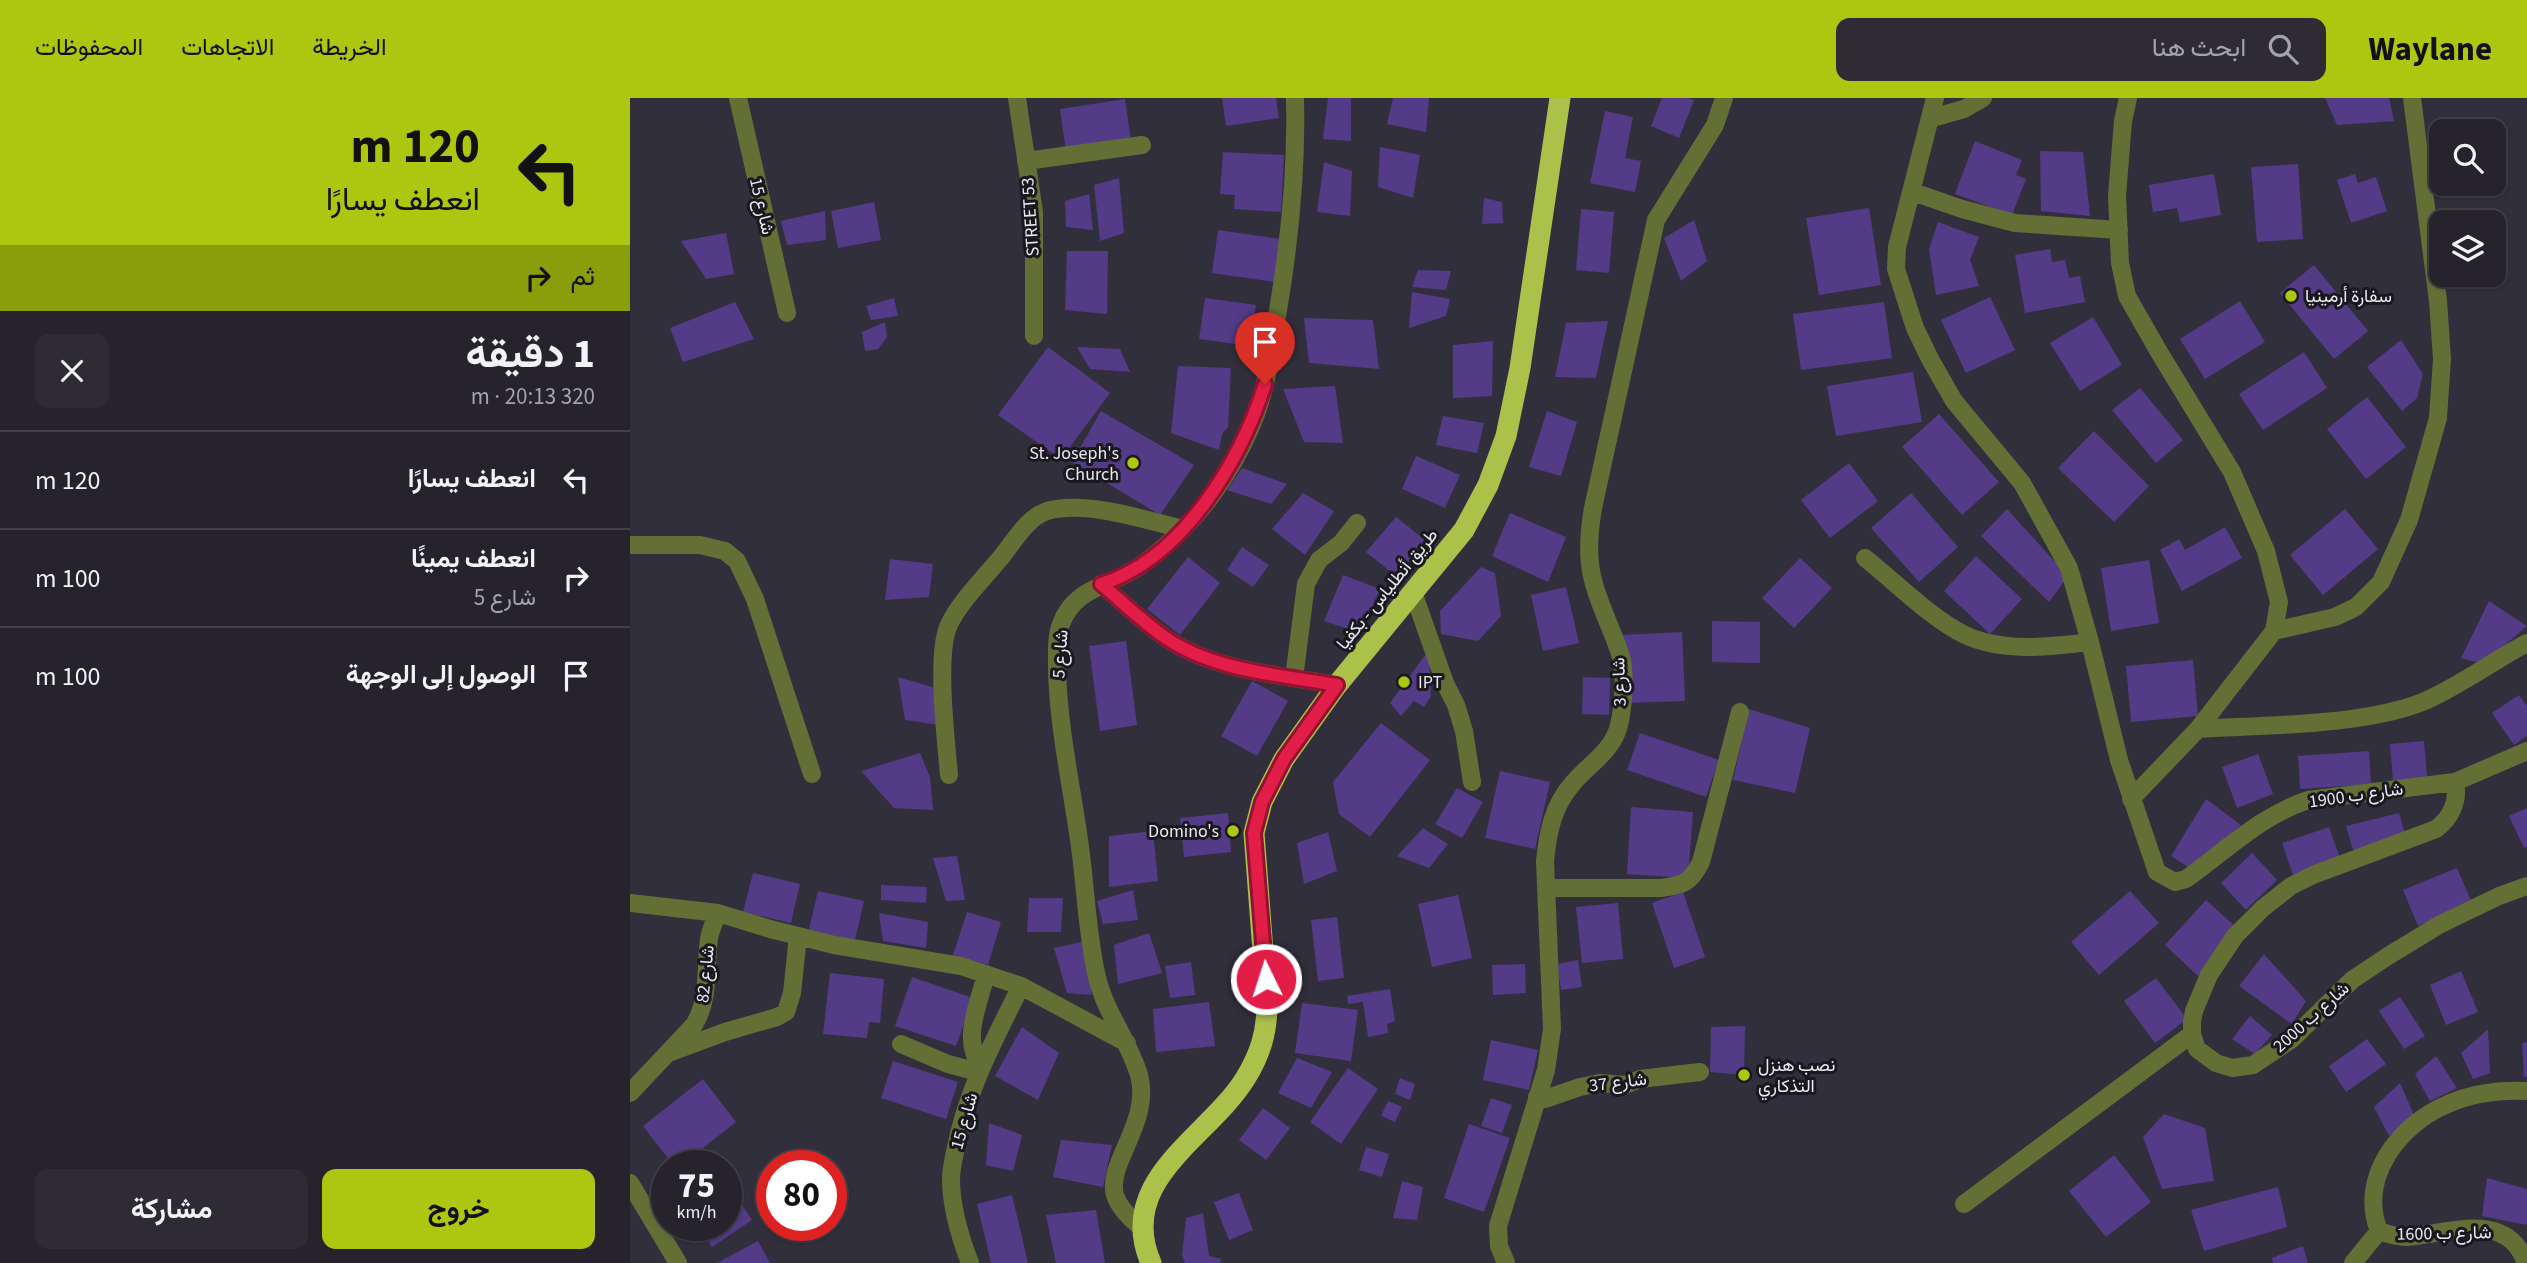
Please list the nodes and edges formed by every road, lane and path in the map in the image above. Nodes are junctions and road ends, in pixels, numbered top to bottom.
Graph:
1 (738, 98) edge
2 (1017, 98) edge
3 (1295, 98) edge
4 (1560, 98) edge
5 (1724, 98) edge
6 (1935, 98) edge
7 (1983, 98) edge
8 (2128, 98) edge
9 (2412, 98) edge
10 (1932, 118) junction
11 (1142, 145) dead end
12 (1026, 161) junction
13 (1913, 192) junction
14 (2119, 230) junction
15 (787, 313) dead end
16 (1034, 336) dead end
17 (1357, 523) dead end
18 (1183, 529) junction
19 (630, 545) edge
20 (1866, 558) dead end
21 (1101, 584) junction
22 (1413, 592) junction
23 (2274, 631) junction
24 (2090, 642) junction
25 (2527, 643) edge
26 (1294, 678) junction
27 (1337, 685) junction
28 (1740, 712) dead end
29 (2198, 729) junction
30 (2527, 751) edge
31 (812, 774) dead end
32 (949, 775) dead end
33 (1472, 782) dead end
34 (2455, 782) junction
35 (2131, 799) junction
36 (2527, 886) edge
37 (1546, 888) junction
38 (630, 903) edge
39 (718, 913) junction
40 (798, 936) junction
41 (986, 974) junction
42 (1021, 986) junction
43 (2192, 1034) junction
44 (1127, 1043) junction
45 (901, 1044) dead end
46 (668, 1054) junction
47 (980, 1069) junction
48 (1700, 1072) dead end
49 (2527, 1091) edge
50 (630, 1093) edge
51 (1537, 1097) junction
52 (630, 1183) edge
53 (1964, 1203) dead end
54 (1142, 1229) junction
55 (2379, 1231) junction
56 (678, 1263) edge
57 (970, 1263) edge
58 (1150, 1263) edge
59 (1506, 1263) edge
60 (2353, 1263) edge
61 (2525, 1263) edge

1 - 15 street, شارع 15
2 - 12 street, STREET 53
3 - 18 street, شارع 5
4 - 22 highway, طريق أنطلياس - بكفيا
5 - 37 street, شارع 3
6 - 10 street
7 - 10 street
8 - 14 street
9 - 23 street
10 - 13 street
11 - 12 street
12 - 16 street, STREET 53
13 - 14 street
13 - 24 street
14 - 23 street
17 - 26 street
18 - 21 street, شارع 5
18 - 32 street
19 - 31 street
20 - 24 street
21 - 26 street
21 - 44 street, شارع 5
22 - 27 highway, طريق أنطلياس - بكفيا
22 - 33 street
23 - 29 street
24 - 35 street
25 - 29 street
26 - 27 street
27 - 54 highway, طريق أنطلياس - بكفيا
28 - 37 street
29 - 35 street
30 - 34 street, شارع ب 1900
34 - 35 street, شارع ب 1900
34 - 43 street
36 - 43 street, شارع ب 2000
37 - 51 street, شارع 3
38 - 39 street
39 - 40 street
39 - 46 street, شارع 82
40 - 41 street
40 - 46 street
41 - 42 street
41 - 47 street
42 - 44 street
42 - 47 street, شارع 15
43 - 53 street
44 - 54 street, شارع 5
45 - 47 street
46 - 50 street, شارع 82
47 - 57 street, شارع 15
48 - 51 street, شارع 37
49 - 55 street, شارع ب 1600
51 - 59 street, شارع 3
52 - 56 street
54 - 58 highway, طريق أنطلياس - بكفيا
55 - 60 street
55 - 61 street, شارع ب 1600

